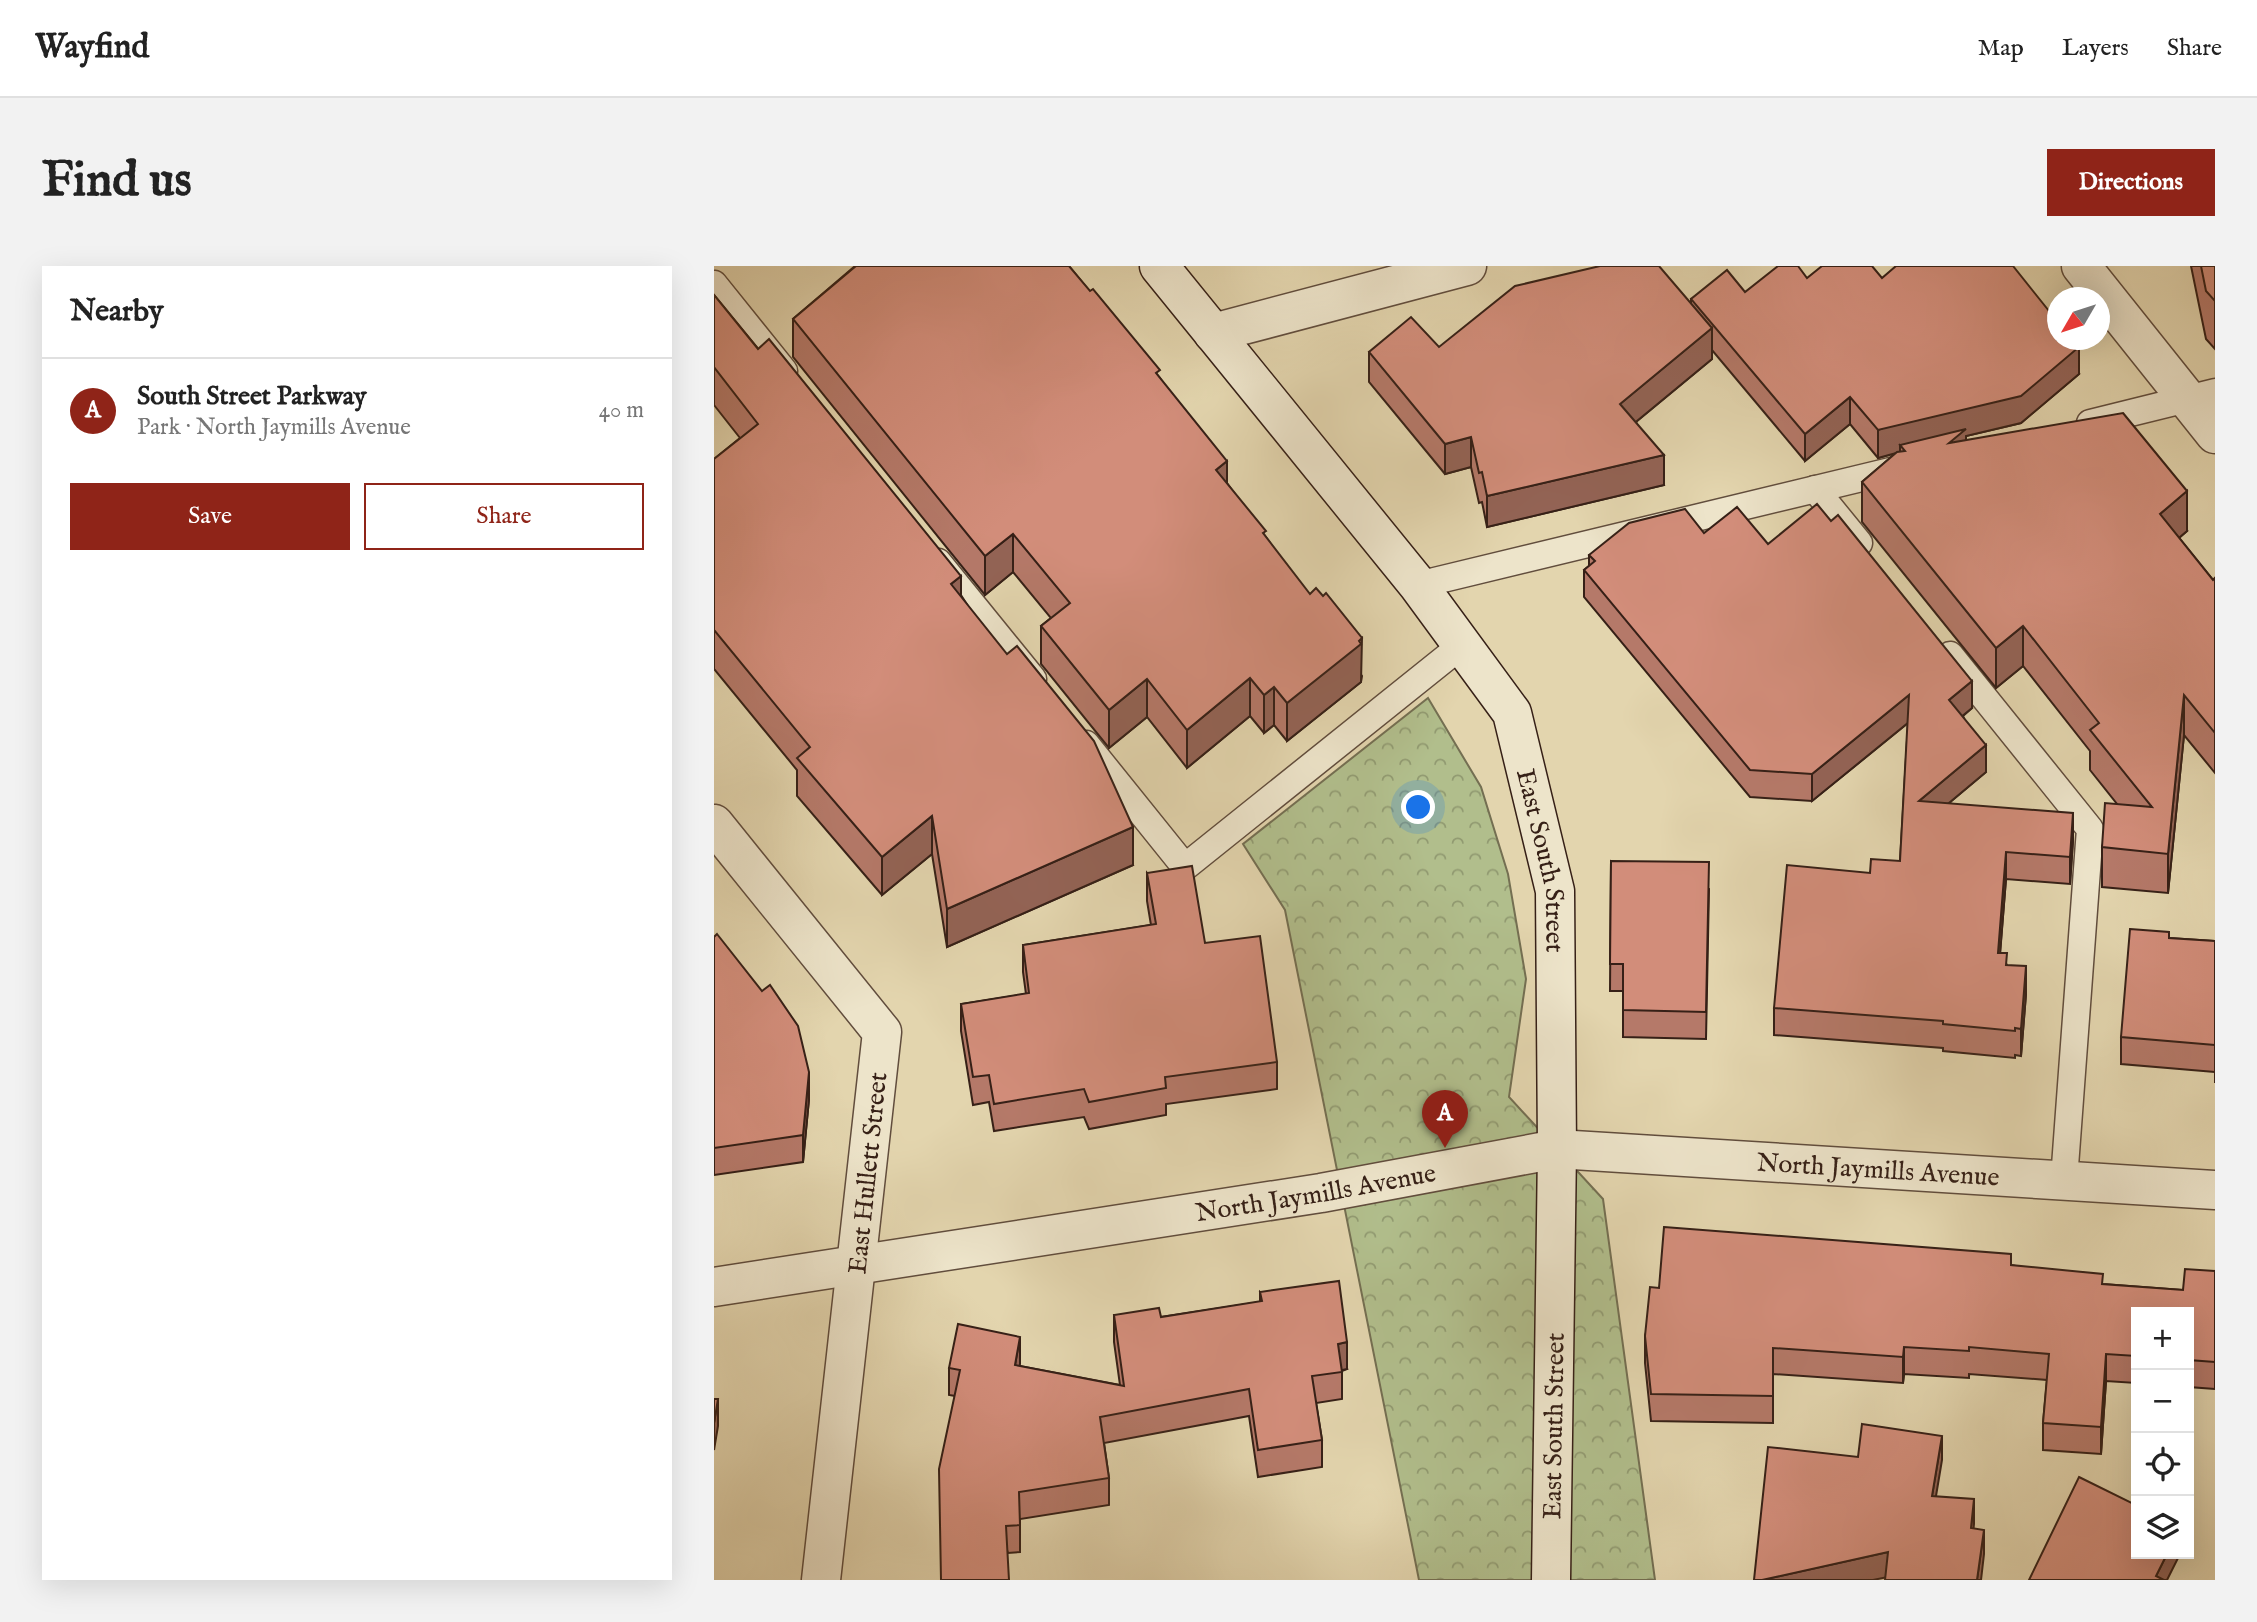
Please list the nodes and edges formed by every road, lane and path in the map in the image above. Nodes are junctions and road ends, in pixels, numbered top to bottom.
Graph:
1 (1159, 266) edge
2 (1466, 266) edge
3 (2081, 266) edge
4 (714, 284) edge
5 (1213, 333) junction
6 (801, 392) edge
7 (2201, 396) edge
8 (2067, 428) edge
9 (2215, 434) edge
10 (1922, 463) edge
11 (1815, 488) junction
12 (923, 543) edge
13 (1875, 563) edge
14 (1418, 585) junction
15 (1936, 638) edge
16 (1462, 645) junction
17 (1045, 694) edge
18 (1071, 726) edge
19 (714, 824) edge
20 (1557, 1149) junction
21 (2064, 1180) junction
22 (2215, 1190) edge
23 (858, 1264) junction
24 (714, 1287) edge
25 (821, 1580) edge
26 (1550, 1580) edge

1 - 5 street, East South Street
2 - 5 street
3 - 7 street
4 - 6 lane
5 - 14 street, East South Street
7 - 8 lane
7 - 9 street
10 - 11 lane
11 - 13 lane
11 - 14 lane
12 - 17 lane
14 - 16 street, East South Street
15 - 21 lane
16 - 18 lane
16 - 20 street, East South Street
19 - 23 street, East Hullett Street
20 - 21 street, North Jaymills Avenue
20 - 23 street, North Jaymills Avenue
20 - 26 street, East South Street
21 - 22 street, North Jaymills Avenue
23 - 24 street, North Jaymills Avenue
23 - 25 street, East Hullett Street

